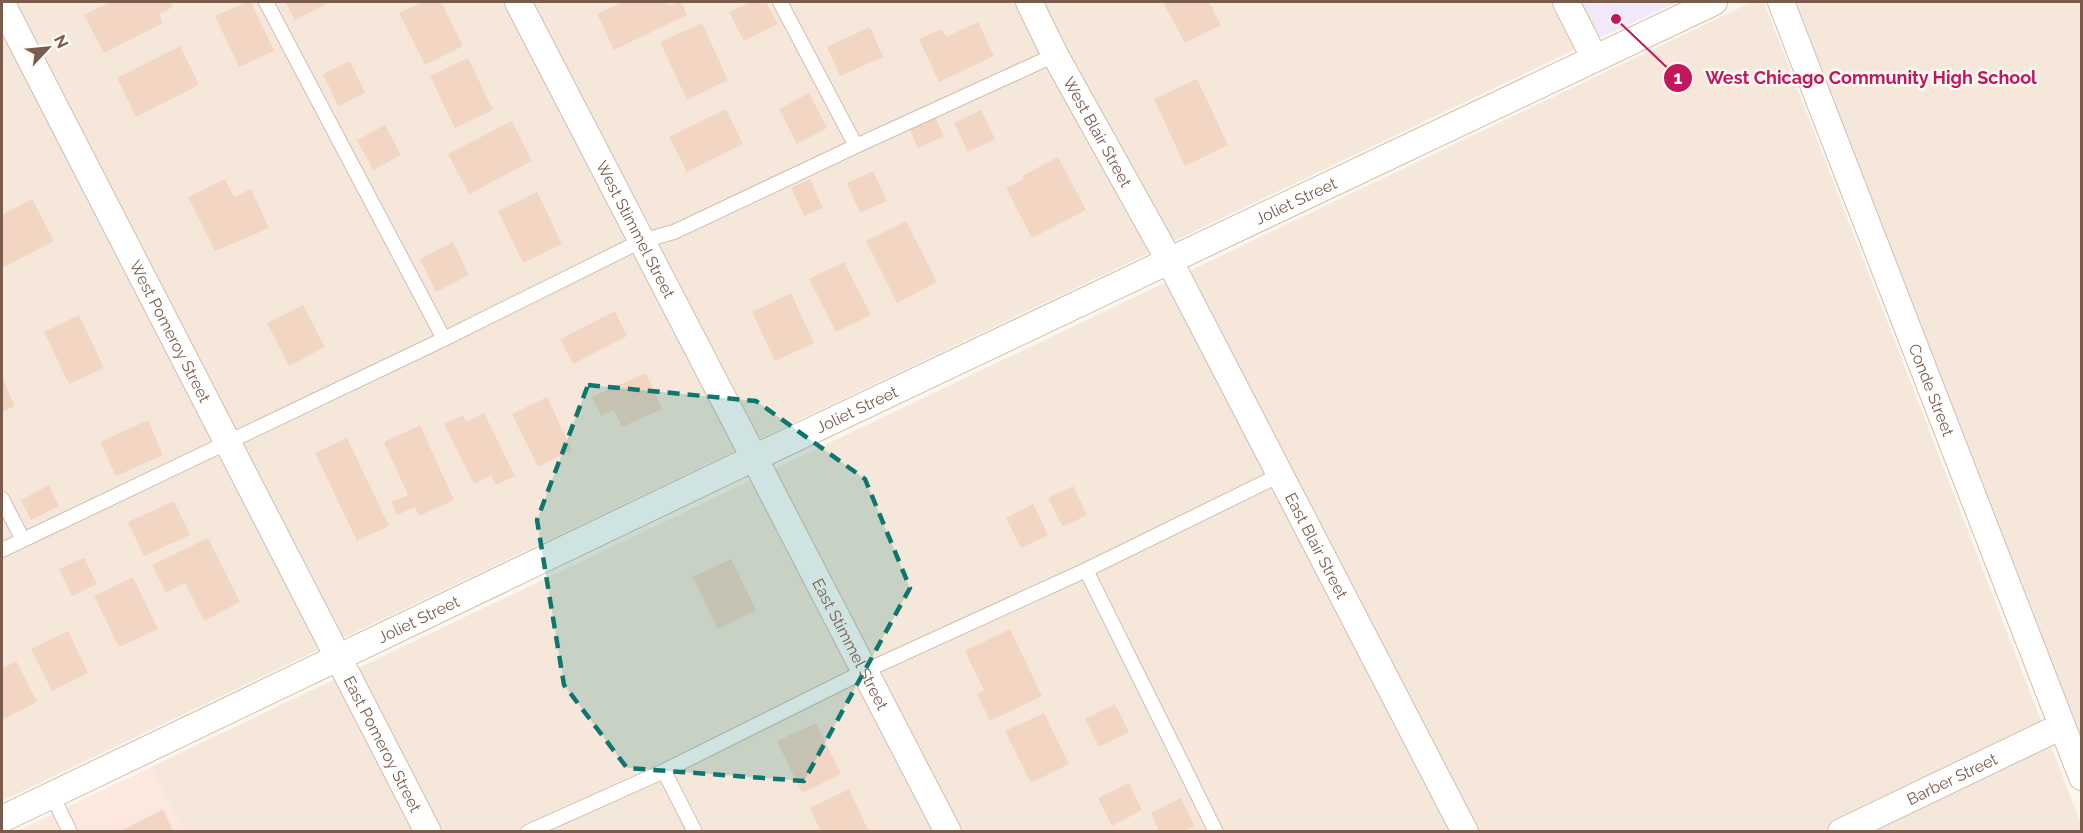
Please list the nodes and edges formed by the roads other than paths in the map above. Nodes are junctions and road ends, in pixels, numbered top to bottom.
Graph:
1 (266, 2) edge
2 (518, 2) edge
3 (780, 2) edge
4 (1029, 2) edge
5 (1566, 2) edge
6 (1714, 2) edge
7 (1781, 2) edge
8 (4, 4) edge
9 (1055, 55) junction
10 (1594, 57) junction
11 (856, 146) junction
12 (641, 241) junction
13 (1169, 260) junction
14 (444, 339) junction
15 (228, 443) junction
16 (754, 458) junction
17 (1280, 474) junction
18 (2, 499) edge
19 (22, 540) junction
20 (2, 550) edge
21 (1086, 570) junction
22 (338, 658) junction
23 (865, 671) junction
24 (2062, 726) junction
25 (664, 771) junction
26 (2081, 774) edge
27 (52, 795) junction
28 (2, 819) edge
29 (70, 831) edge
30 (428, 831) edge
31 (528, 831) edge
32 (695, 831) edge
33 (948, 831) edge
34 (1216, 831) edge
35 (1465, 831) edge
36 (1841, 831) edge

1 - 14 lane
2 - 12 street, West Stimmel Street
3 - 11 lane
4 - 9 street, West Blair Street
5 - 10 street
6 - 10 street, Joliet Street
7 - 24 street, Conde Street
8 - 15 street, West Pomeroy Street
9 - 11 lane
9 - 13 street, West Blair Street
10 - 13 street, Joliet Street
11 - 12 lane
12 - 14 lane
12 - 16 street, West Stimmel Street
13 - 16 street, Joliet Street
13 - 17 street, East Blair Street
14 - 15 lane
15 - 19 lane
15 - 22 street, West Pomeroy Street
16 - 22 street, Joliet Street
16 - 23 street, East Stimmel Street
17 - 21 lane
17 - 35 street, East Blair Street
18 - 19 lane
19 - 20 lane
21 - 23 lane
21 - 34 lane
22 - 27 street, Joliet Street
22 - 30 street, East Pomeroy Street
23 - 25 lane
23 - 33 street, East Stimmel Street
24 - 26 street, Conde Street
24 - 36 street, Barber Street
25 - 31 lane
25 - 32 lane
27 - 28 street, Joliet Street
27 - 29 lane

